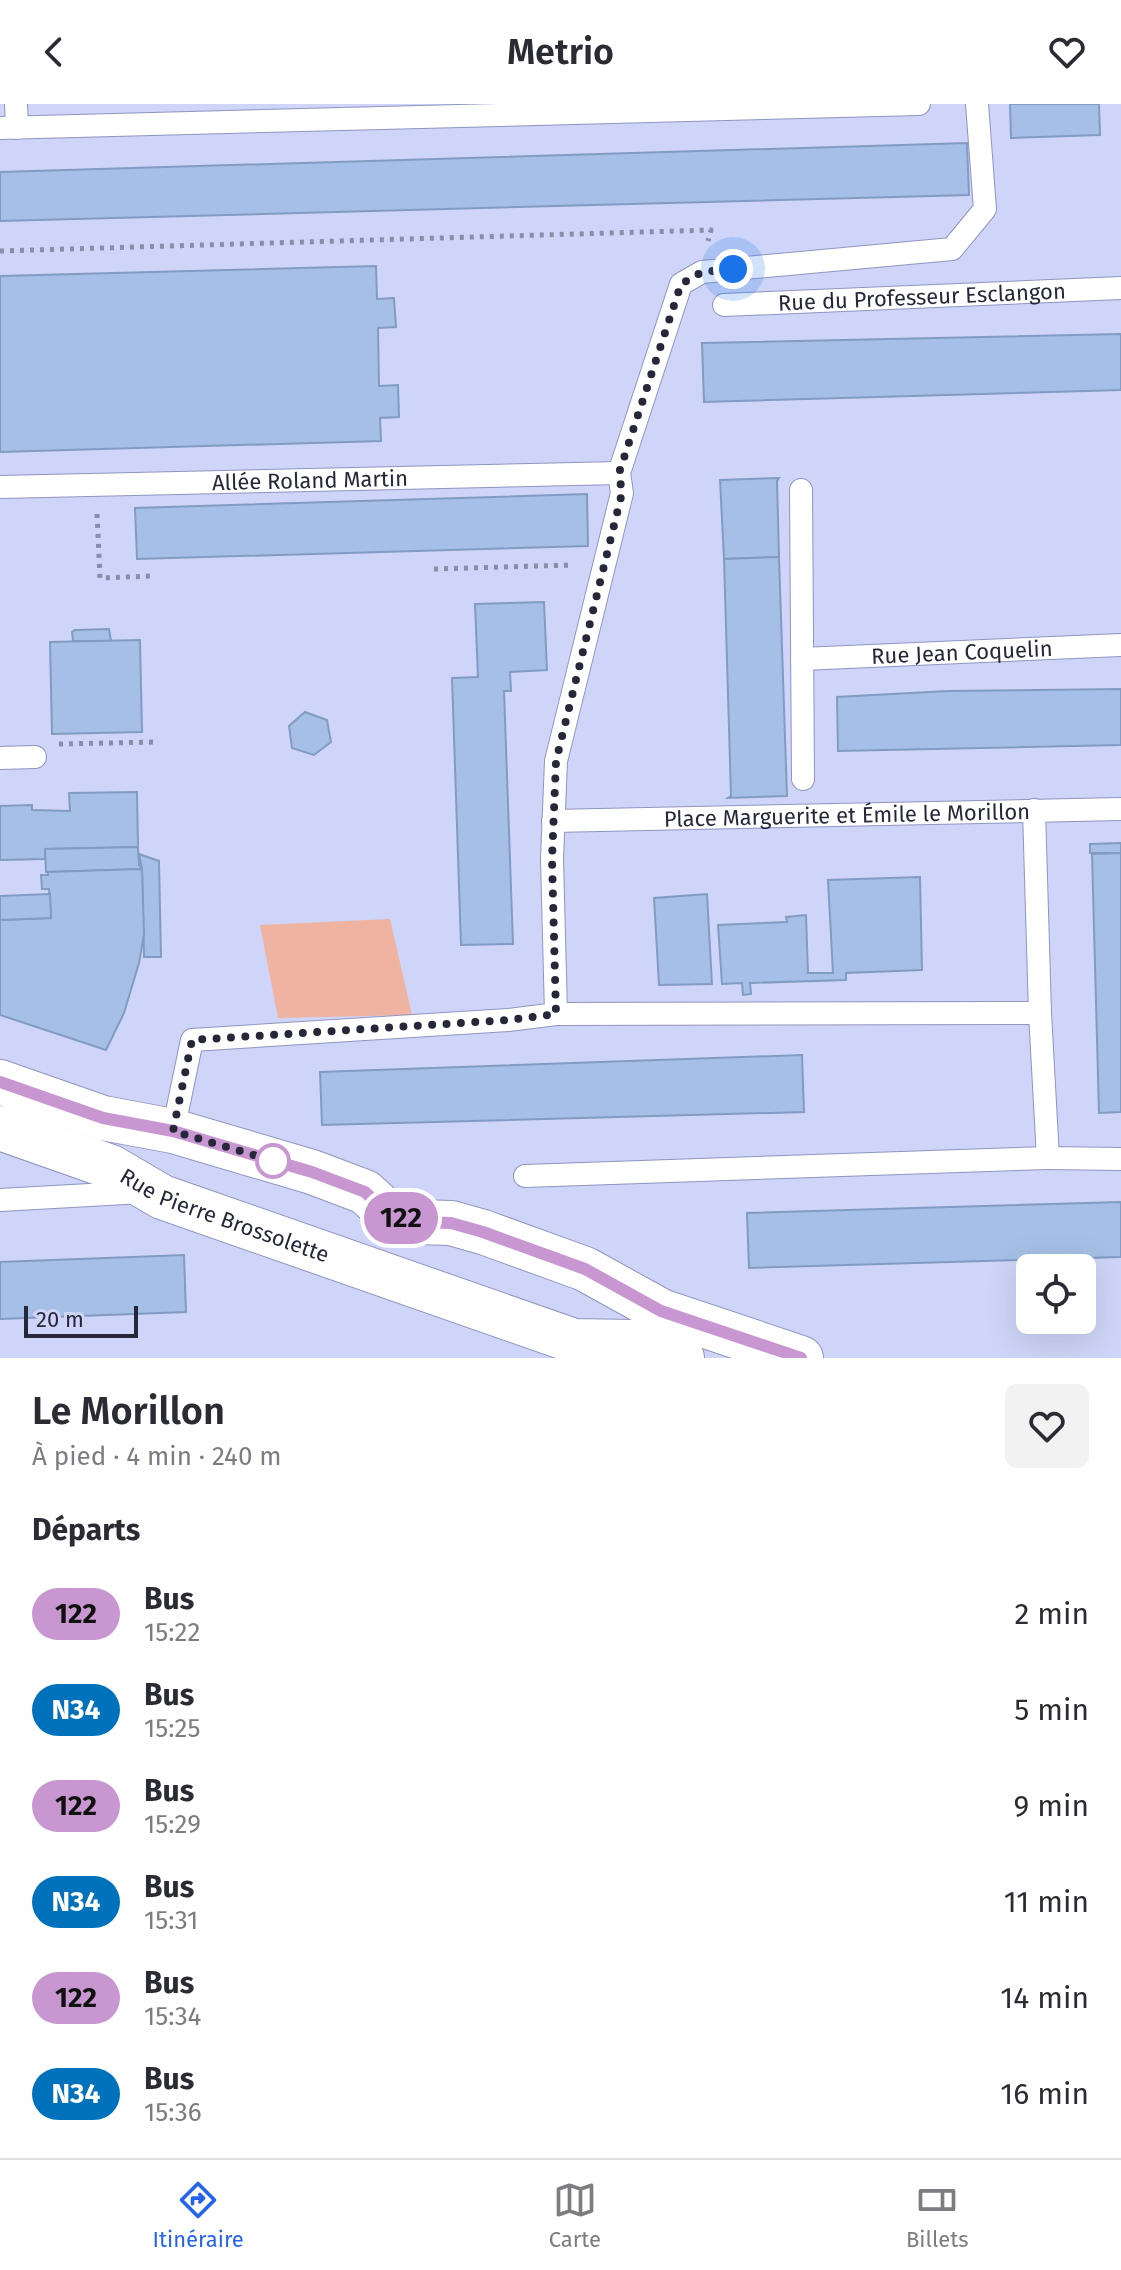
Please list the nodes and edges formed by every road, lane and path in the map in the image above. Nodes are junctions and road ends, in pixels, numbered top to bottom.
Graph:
1 (16, 104) edge
2 (919, 104) edge
3 (977, 104) edge
4 (8, 128) edge
5 (0, 251) edge
6 (702, 272) junction
7 (1121, 288) edge
8 (724, 305) dead end
9 (619, 473) junction
10 (96, 485) junction
11 (0, 487) edge
12 (801, 490) dead end
13 (604, 564) junction
14 (434, 569) dead end
15 (153, 576) dead end
16 (1121, 645) edge
17 (802, 659) junction
18 (158, 742) dead end
19 (35, 757) joint
20 (0, 758) edge
21 (803, 779) dead end
22 (1121, 809) edge
23 (1034, 810) junction
24 (553, 821) junction
25 (1040, 1013) junction
26 (556, 1014) junction
27 (0, 1082) edge
28 (0, 1128) edge
29 (173, 1131) junction
30 (1048, 1158) junction
31 (1121, 1159) edge
32 (525, 1176) dead end
33 (153, 1192) junction
34 (0, 1200) edge
35 (389, 1214) junction
36 (352, 1263) junction
37 (682, 1358) edge
38 (801, 1358) edge

1 - 4 lane
2 - 4 lane
3 - 6 lane
5 - 6 path
6 - 9 lane
7 - 8 lane, Rue du Professeur Esclangon
9 - 10 lane, Allée Roland Martin
9 - 13 lane
10 - 11 lane, Allée Roland Martin
10 - 15 path
12 - 17 lane
13 - 14 path
13 - 24 lane
16 - 17 lane, Rue Jean Coquelin
17 - 21 lane
18 - 19 path
19 - 20 lane
22 - 23 lane
23 - 24 lane, Place Marguerite et Émile le Morillon
23 - 25 lane, Place Marguerite et Émile le Morillon
24 - 26 lane
25 - 26 lane
25 - 30 lane, Place Marguerite et Émile le Morillon
26 - 29 lane
27 - 29 street
28 - 33 street, Rue Pierre Brossolette
29 - 35 street
30 - 31 lane
30 - 32 lane
33 - 34 lane
33 - 36 street, Rue Pierre Brossolette
35 - 36 street
35 - 38 street
36 - 37 street, Rue Pierre Brossolette

